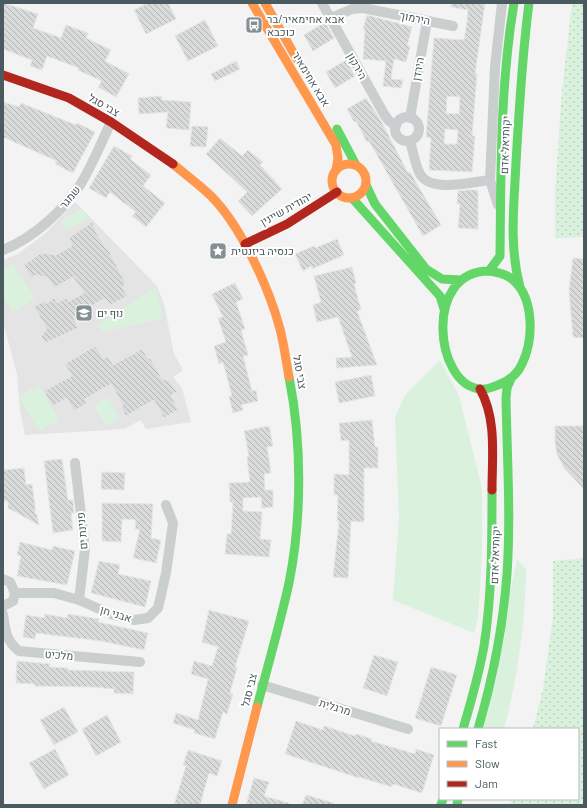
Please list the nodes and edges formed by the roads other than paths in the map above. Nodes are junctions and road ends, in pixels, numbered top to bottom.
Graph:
1 (252, 3) edge
2 (265, 3) edge
3 (322, 3) edge
4 (502, 3) edge
5 (514, 3) edge
6 (529, 3) edge
7 (331, 18) junction
8 (427, 21) junction
9 (453, 26) dead end
10 (304, 72) dead end
11 (3, 75) edge
12 (312, 85) dead end
13 (410, 118) junction
14 (111, 122) junction
15 (396, 126) junction
16 (410, 141) junction
17 (356, 165) junction
18 (336, 170) junction
19 (490, 180) junction
20 (366, 185) junction
21 (337, 192) junction
22 (352, 198) junction
23 (501, 211) junction
24 (245, 244) junction
25 (3, 250) edge
26 (489, 270) junction
27 (461, 280) junction
28 (520, 288) junction
29 (444, 309) junction
30 (511, 379) junction
31 (480, 389) junction
32 (75, 463) dead end
33 (166, 505) dead end
34 (3, 575) edge
35 (3, 579) edge
36 (15, 593) junction
37 (79, 600) junction
38 (3, 606) edge
39 (3, 614) edge
40 (140, 662) dead end
41 (262, 685) junction
42 (463, 728) edge
43 (478, 728) edge
44 (408, 729) dead end
45 (232, 805) edge

1 - 18 street, אבא אחימאיר
2 - 10 street, אבא אחימאיר
3 - 7 street, הירקון
4 - 19 street
5 - 23 street, יקותיאל אדם
6 - 28 street, יקותיאל אדם
7 - 8 street, הירמוך
7 - 15 street, הירקון
8 - 9 street, הירמוך
8 - 13 street, הירדן
11 - 14 street, צבי סגל
12 - 17 street, אבא אחימאיר
13 - 15 street
13 - 16 street
14 - 24 street, צבי סגל
14 - 25 street, שמגר
15 - 16 street
16 - 19 street
17 - 18 street
17 - 20 street
18 - 21 street
19 - 23 street
20 - 22 street
20 - 27 street
21 - 22 street
21 - 24 street, יהודית שיינין
22 - 29 street
23 - 26 street, יקותיאל אדם
24 - 41 street, צבי סגל
26 - 27 street
26 - 28 street
27 - 29 street
28 - 30 street
29 - 31 street
30 - 31 street
30 - 43 street, יקותיאל אדם
31 - 42 street, יקותיאל אדם
32 - 37 street, פנינת ים
33 - 37 street, אבני חן
34 - 35 street
35 - 36 street
36 - 37 street, אבני חן
36 - 38 street
39 - 40 street, מלכיט
41 - 44 street, מרגלית
41 - 45 street, צבי סגל

